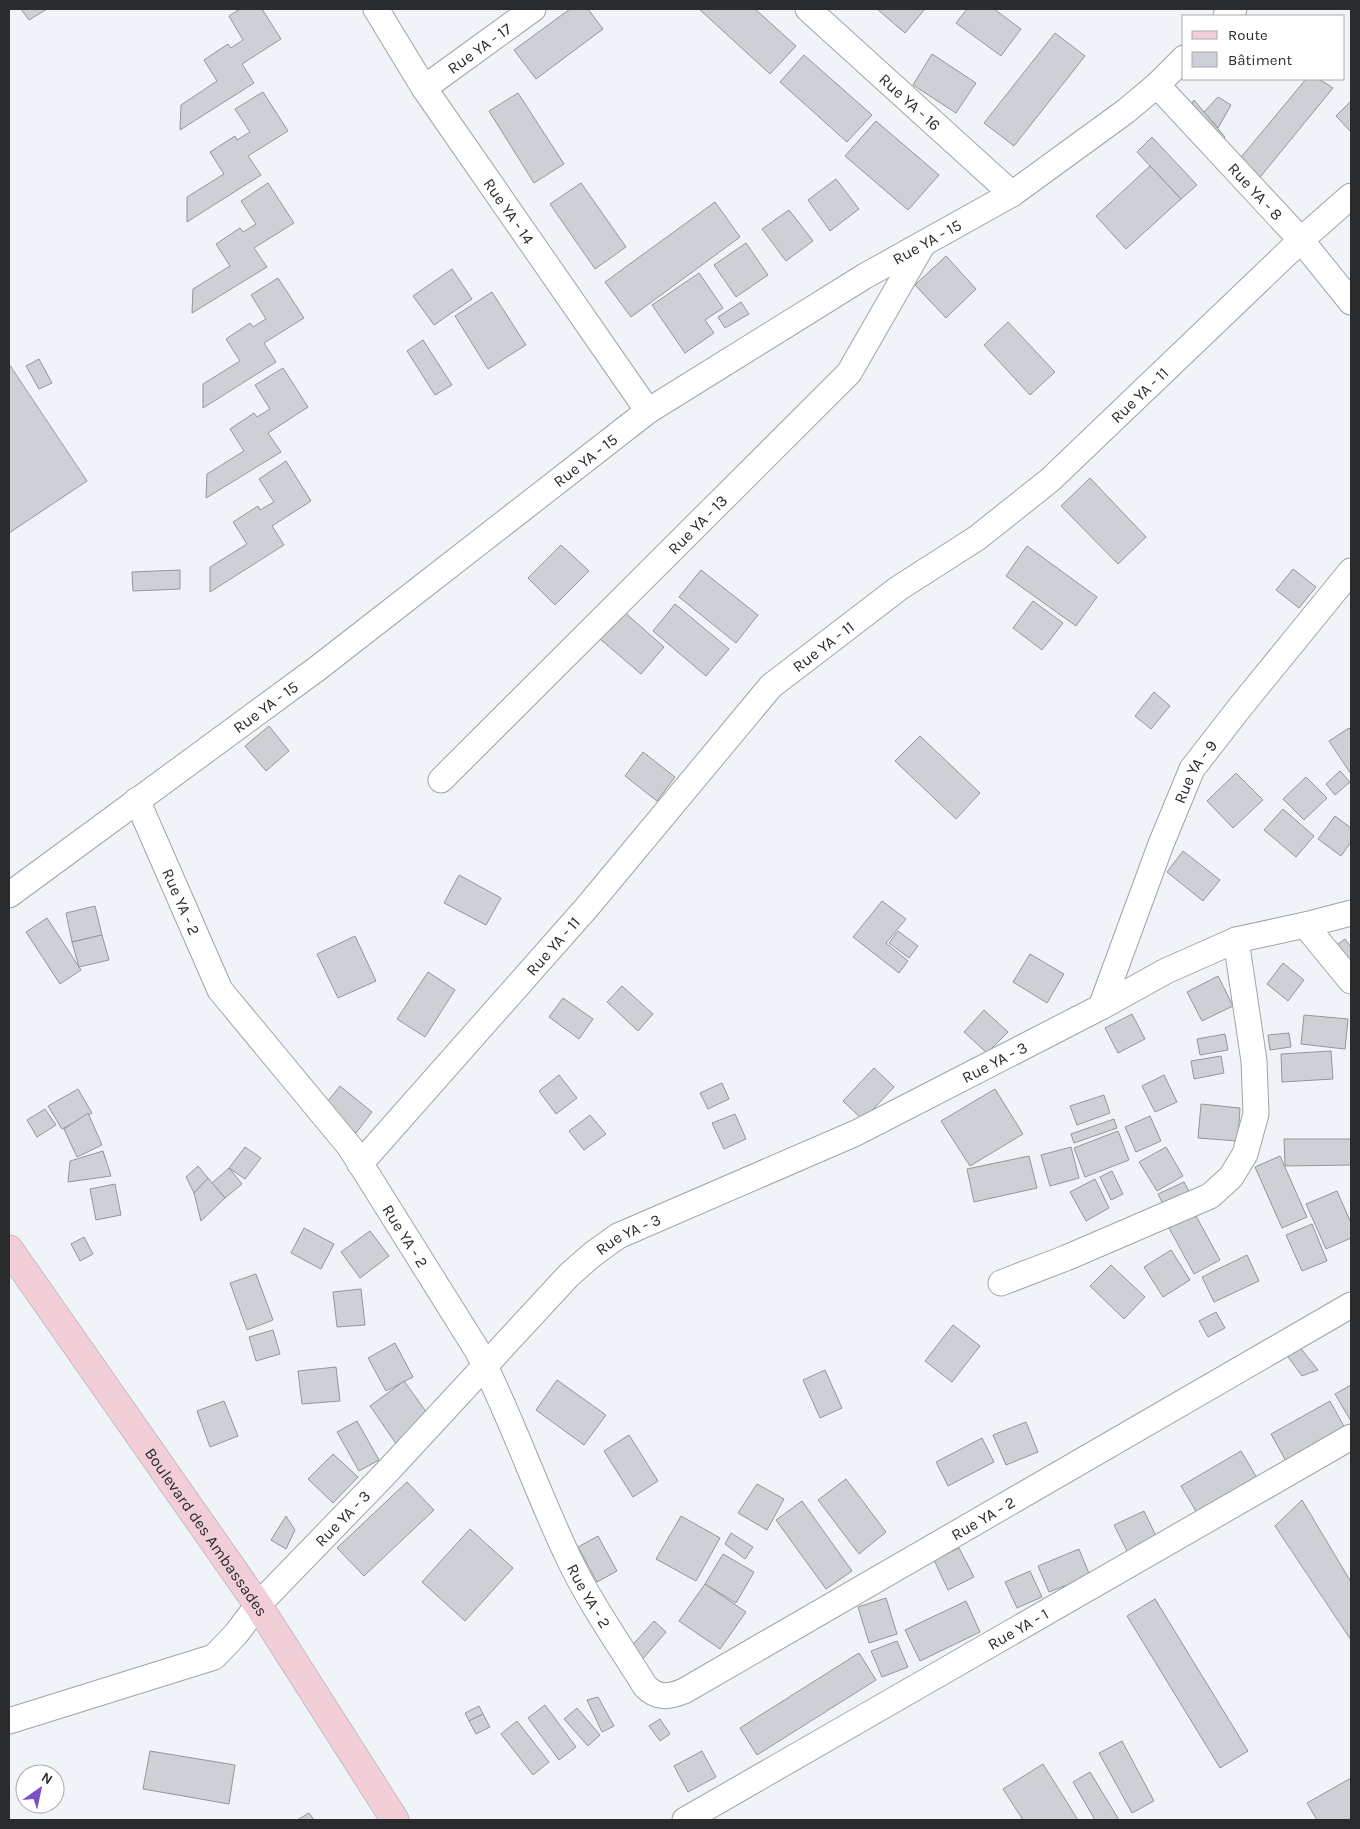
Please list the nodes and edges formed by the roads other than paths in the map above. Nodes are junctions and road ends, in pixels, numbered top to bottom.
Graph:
1 (376, 9) edge
2 (533, 9) edge
3 (808, 9) edge
4 (1182, 60) edge
5 (1157, 85) junction
6 (424, 88) junction
7 (1012, 194) junction
8 (1351, 196) edge
9 (1301, 240) junction
10 (923, 244) junction
11 (1351, 302) edge
12 (648, 411) junction
13 (1351, 571) edge
14 (441, 780) dead end
15 (137, 800) junction
16 (9, 896) edge
17 (1351, 913) edge
18 (1305, 925) junction
19 (1236, 940) junction
20 (1351, 981) edge
21 (1101, 1007) junction
22 (360, 1164) junction
23 (9, 1249) edge
24 (1001, 1283) dead end
25 (1351, 1304) edge
26 (485, 1366) junction
27 (1351, 1437) edge
28 (258, 1605) junction
29 (9, 1721) edge
30 (395, 1820) edge
31 (684, 1820) edge

1 - 6 street, Rue YA - 14
2 - 6 street, Rue YA - 17
3 - 7 street, Rue YA - 16
4 - 5 street, Rue YA - 15
5 - 7 street, Rue YA - 15
5 - 9 street, Rue YA - 8
6 - 12 street, Rue YA - 14
7 - 10 street, Rue YA - 15
8 - 9 street, Rue YA - 11
9 - 11 street, Rue YA - 8
9 - 22 street, Rue YA - 11
10 - 12 street, Rue YA - 15
10 - 14 street, Rue YA - 13
12 - 15 street, Rue YA - 15
13 - 21 street, Rue YA - 9
15 - 16 street, Rue YA - 15
15 - 22 street, Rue YA - 2
17 - 18 street, Rue YA - 3
18 - 19 street, Rue YA - 3
18 - 20 street
19 - 21 street, Rue YA - 3
19 - 24 street
21 - 26 street, Rue YA - 3
22 - 26 street, Rue YA - 2
23 - 28 main road, Boulevard des Ambassades
25 - 26 street, Rue YA - 2
26 - 28 street, Rue YA - 3
27 - 31 street, Rue YA - 1
28 - 29 street, Rue YA - 3
28 - 30 main road, Boulevard des Ambassades

